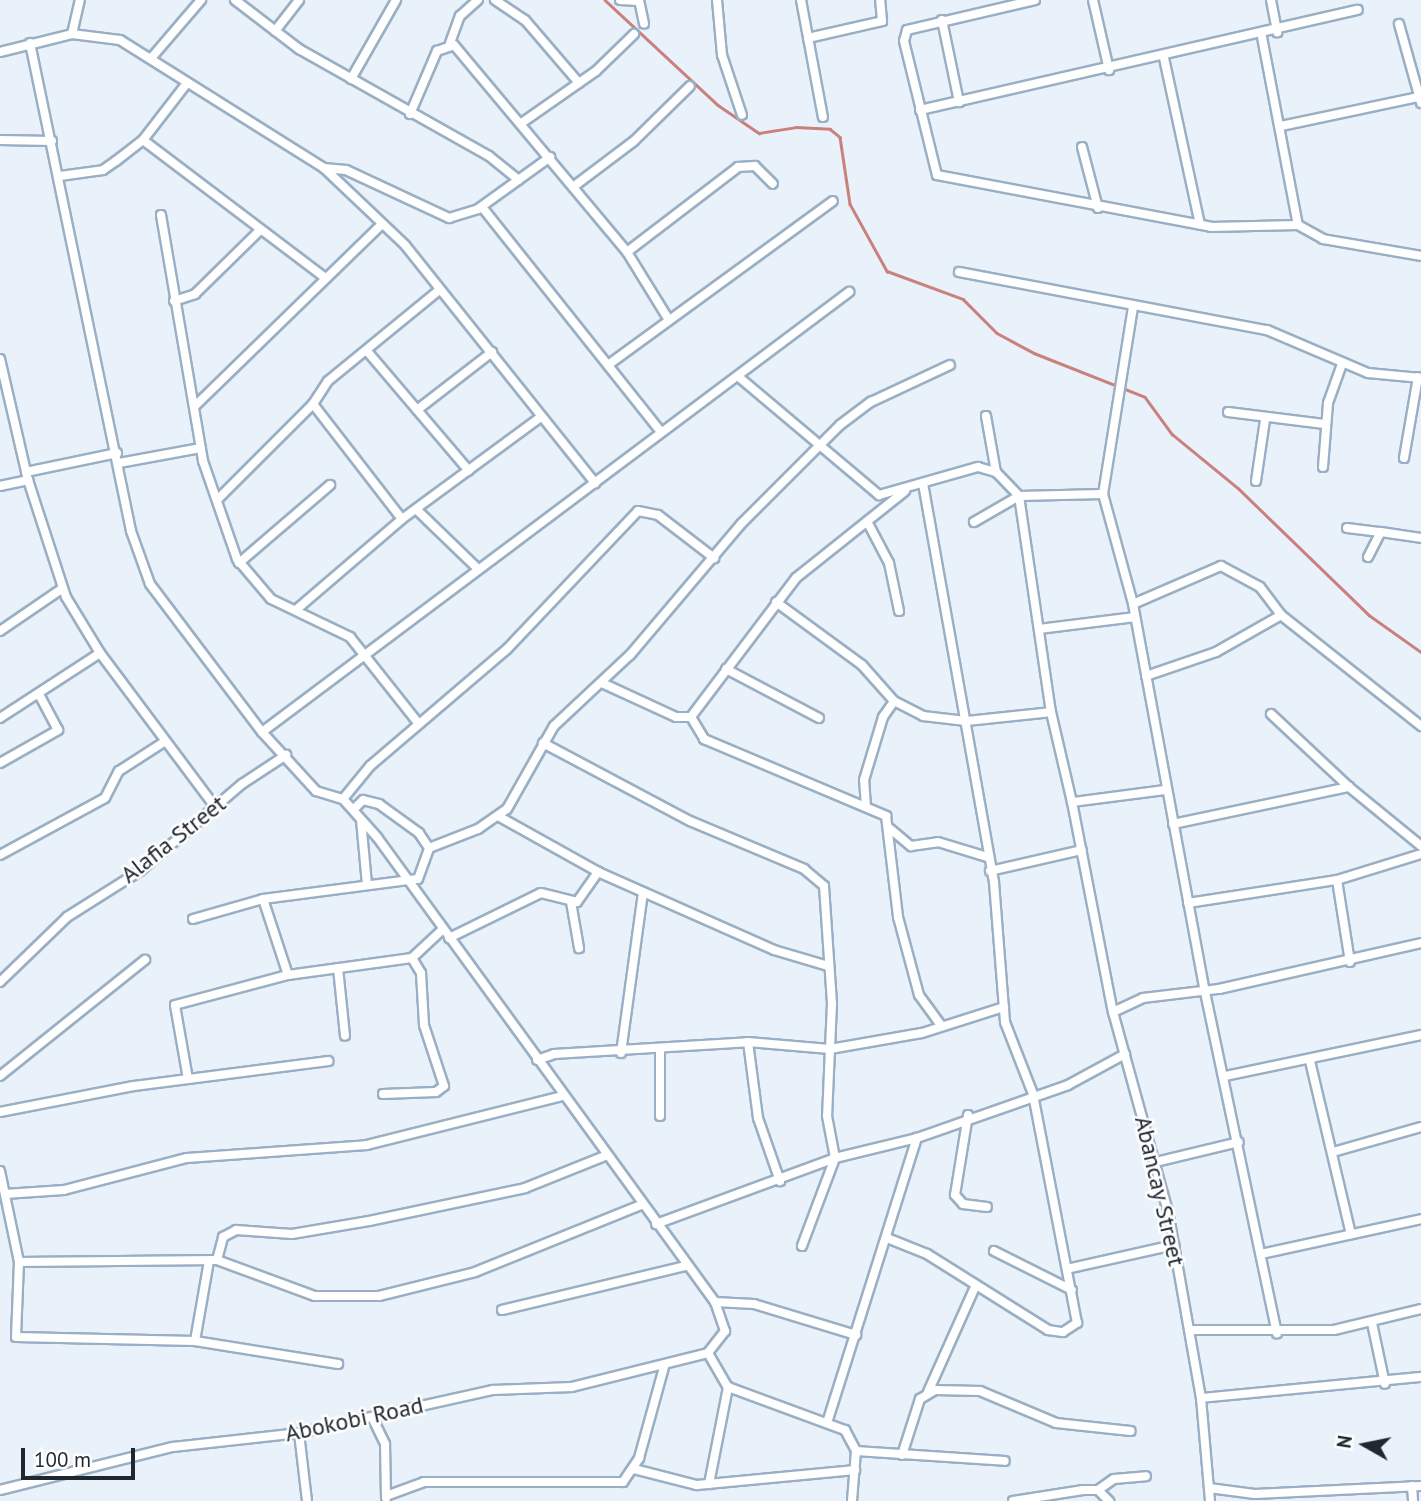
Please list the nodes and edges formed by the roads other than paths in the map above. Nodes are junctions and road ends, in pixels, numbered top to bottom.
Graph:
1 (80, 0) edge
2 (201, 0) edge
3 (235, 0) edge
4 (299, 0) edge
5 (396, 0) edge
6 (478, 0) edge
7 (495, 0) edge
8 (620, 0) edge
9 (639, 0) edge
10 (717, 0) edge
11 (801, 0) edge
12 (880, 0) edge
13 (1035, 0) edge
14 (1093, 0) edge
15 (1270, 0) edge
16 (1358, 10) dead end
17 (942, 20) junction
18 (644, 23) dead end
19 (1399, 24) dead end
20 (275, 31) junction
21 (1277, 32) junction
22 (72, 34) junction
23 (634, 34) dead end
24 (1262, 37) junction
25 (808, 38) junction
26 (30, 43) junction
27 (450, 43) junction
28 (0, 52) edge
29 (153, 56) junction
30 (1164, 58) junction
31 (1109, 70) junction
32 (351, 79) junction
33 (187, 83) junction
34 (579, 83) junction
35 (690, 86) dead end
36 (1420, 100) edge
37 (959, 102) junction
38 (920, 110) junction
39 (410, 114) junction
40 (742, 115) dead end
41 (823, 117) dead end
42 (523, 122) junction
43 (1281, 126) junction
44 (143, 139) junction
45 (0, 140) edge
46 (52, 141) junction
47 (1082, 148) dead end
48 (550, 158) junction
49 (324, 168) junction
50 (60, 176) junction
51 (519, 180) junction
52 (773, 184) dead end
53 (573, 187) junction
54 (833, 201) dead end
55 (482, 207) junction
56 (1098, 208) junction
57 (161, 215) dead end
58 (1200, 224) junction
59 (381, 225) junction
60 (1298, 225) junction
61 (258, 232) junction
62 (627, 252) junction
63 (1421, 256) edge
64 (959, 272) dead end
65 (323, 276) junction
66 (439, 290) junction
67 (849, 292) dead end
68 (174, 301) junction
69 (1133, 307) junction
70 (669, 320) junction
71 (367, 351) junction
72 (492, 352) junction
73 (0, 359) edge
74 (1342, 364) junction
75 (608, 365) junction
76 (950, 365) dead end
77 (1419, 377) edge
78 (740, 378) junction
79 (3, 397) edge
80 (313, 404) junction
81 (195, 406) junction
82 (418, 410) junction
83 (1228, 412) dead end
84 (986, 416) dead end
85 (541, 417) junction
86 (1265, 420) junction
87 (1324, 424) junction
88 (660, 431) junction
89 (824, 443) junction
90 (201, 448) junction
91 (118, 458) junction
92 (1404, 458) dead end
93 (1323, 467) dead end
94 (469, 471) junction
95 (996, 472) junction
96 (27, 476) junction
97 (1256, 481) dead end
98 (595, 483) junction
99 (330, 485) dead end
100 (923, 485) junction
101 (0, 486) edge
102 (905, 491) junction
103 (1103, 494) junction
104 (1018, 496) junction
105 (217, 500) junction
106 (417, 510) junction
107 (402, 519) junction
108 (974, 522) dead end
109 (869, 526) junction
110 (1347, 528) dead end
111 (1381, 532) junction
112 (1421, 538) edge
113 (1368, 557) dead end
114 (713, 558) junction
115 (240, 564) junction
116 (478, 569) junction
117 (63, 588) junction
118 (776, 602) junction
119 (1133, 604) junction
120 (297, 609) junction
121 (900, 611) dead end
122 (1281, 615) junction
123 (1135, 617) junction
124 (1039, 629) junction
125 (0, 631) edge
126 (100, 653) junction
127 (367, 655) junction
128 (726, 669) junction
129 (1146, 676) junction
130 (602, 683) junction
131 (39, 695) junction
132 (894, 701) junction
133 (1051, 712) junction
134 (1270, 714) dead end
135 (691, 717) junction
136 (0, 718) edge
137 (819, 718) dead end
138 (966, 721) junction
139 (419, 724) junction
140 (1421, 726) edge
141 (261, 732) junction
142 (164, 742) junction
143 (543, 743) junction
144 (286, 755) junction
145 (0, 763) edge
146 (1349, 787) junction
147 (1165, 790) junction
148 (344, 799) junction
149 (1072, 802) junction
150 (216, 807) junction
151 (866, 807) junction
152 (354, 809) junction
153 (498, 817) junction
154 (360, 820) junction
155 (1173, 824) junction
156 (888, 827) junction
157 (1421, 846) edge
158 (429, 848) junction
159 (1083, 850) junction
160 (0, 855) edge
161 (1421, 855) edge
162 (986, 857) junction
163 (990, 871) junction
164 (598, 872) junction
165 (1337, 880) junction
166 (411, 884) junction
167 (367, 885) junction
168 (643, 892) junction
169 (263, 899) junction
170 (571, 902) junction
171 (1188, 904) junction
172 (193, 919) dead end
173 (443, 929) junction
174 (449, 938) junction
175 (1421, 943) edge
176 (579, 948) dead end
177 (412, 958) junction
178 (145, 960) dead end
179 (1350, 962) junction
180 (828, 966) junction
181 (338, 968) junction
182 (288, 975) junction
183 (0, 982) edge
184 (1205, 992) junction
185 (1004, 1007) junction
186 (1113, 1012) junction
187 (940, 1024) junction
188 (1421, 1035) edge
189 (345, 1036) dead end
190 (748, 1042) junction
191 (830, 1049) junction
192 (660, 1051) junction
193 (621, 1053) junction
194 (1125, 1054) junction
195 (537, 1060) junction
196 (328, 1061) dead end
197 (1310, 1061) junction
198 (0, 1076) edge
199 (1225, 1076) junction
200 (188, 1079) junction
201 (383, 1094) dead end
202 (1033, 1094) junction
203 (562, 1096) junction
204 (0, 1112) edge
205 (968, 1115) junction
206 (660, 1116) dead end
207 (1421, 1127) edge
208 (917, 1138) junction
209 (1239, 1142) junction
210 (1333, 1152) junction
211 (605, 1156) junction
212 (835, 1158) junction
213 (1156, 1162) junction
214 (0, 1171) edge
215 (780, 1181) junction
216 (5, 1194) junction
217 (640, 1205) junction
218 (987, 1206) dead end
219 (1421, 1219) edge
220 (656, 1224) junction
221 (1351, 1234) junction
222 (887, 1238) junction
223 (1174, 1245) junction
224 (802, 1246) dead end
225 (994, 1251) dead end
226 (1261, 1254) junction
227 (213, 1261) junction
228 (19, 1262) junction
229 (685, 1266) junction
230 (1071, 1268) junction
231 (975, 1287) junction
232 (1072, 1290) junction
233 (715, 1303) junction
234 (1421, 1309) edge
235 (502, 1310) dead end
236 (1371, 1323) junction
237 (1189, 1330) junction
238 (1277, 1333) junction
239 (856, 1335) junction
240 (195, 1341) junction
241 (708, 1353) junction
242 (338, 1364) dead end
243 (664, 1367) junction
244 (1421, 1377) edge
245 (1385, 1384) junction
246 (728, 1387) junction
247 (926, 1393) junction
248 (1200, 1398) junction
249 (372, 1417) junction
250 (827, 1423) junction
251 (1131, 1431) dead end
252 (299, 1433) junction
253 (856, 1451) junction
254 (902, 1455) junction
255 (1006, 1461) dead end
256 (634, 1469) junction
257 (855, 1470) junction
258 (1146, 1476) dead end
259 (709, 1484) junction
260 (1416, 1486) edge
261 (1209, 1488) junction
262 (0, 1490) edge
263 (1098, 1490) junction
264 (1289, 1490) junction
265 (386, 1498) edge
266 (307, 1501) edge
267 (852, 1501) edge
268 (1013, 1501) edge
269 (1109, 1501) edge
270 (1210, 1501) edge
271 (1292, 1501) edge
272 (1413, 1501) edge

1 - 22 street
2 - 29 street
3 - 20 street
4 - 20 street
5 - 32 street
6 - 27 street
7 - 34 street
8 - 9 street
9 - 18 street
10 - 40 street
11 - 25 street
12 - 25 street
13 - 17 street
14 - 31 street
15 - 21 street
16 - 21 street
17 - 37 street
17 - 38 street
19 - 36 street
20 - 32 street
21 - 24 street
22 - 26 street
22 - 29 street
23 - 34 street
24 - 30 street
24 - 43 street
25 - 41 street
26 - 28 street
26 - 46 street
27 - 39 street
27 - 42 street
29 - 33 street
30 - 31 street
30 - 58 street
31 - 37 street
32 - 39 street
33 - 44 street
33 - 49 street
34 - 42 street
35 - 53 street
36 - 43 street
37 - 38 street
38 - 56 street
39 - 51 street
42 - 48 street
43 - 60 street
44 - 50 street
44 - 61 street
45 - 46 street
46 - 50 street
47 - 56 street
48 - 51 street
48 - 53 street
49 - 55 street
49 - 59 street
50 - 91 street
51 - 55 street
52 - 62 street
53 - 62 street
54 - 70 street
55 - 75 street
56 - 58 street
57 - 68 street
58 - 60 street
59 - 65 street
59 - 66 street
60 - 63 street
61 - 65 street
61 - 68 street
62 - 70 street
64 - 69 street
65 - 81 street
66 - 71 street
66 - 72 street
67 - 78 street
68 - 81 street
69 - 74 street
69 - 103 street
70 - 75 street
71 - 80 street
71 - 82 street
72 - 82 street
72 - 85 street
73 - 79 street
74 - 77 street
74 - 87 street
75 - 88 street
76 - 89 street
77 - 92 street
78 - 88 street
78 - 89 street
79 - 96 street
80 - 105 street
80 - 107 street
81 - 90 street
82 - 94 street
83 - 86 street
84 - 95 street
85 - 94 street
85 - 98 street
86 - 87 street
86 - 97 street
87 - 93 street
88 - 98 street
89 - 102 street
89 - 114 street
90 - 91 street
90 - 105 street
91 - 96 street
91 - 141 street
94 - 106 street
95 - 100 street
95 - 104 street
96 - 101 street
96 - 117 street
98 - 116 street
99 - 115 street
100 - 102 street
100 - 138 street
102 - 109 street
103 - 104 street
103 - 119 street
104 - 108 street
104 - 124 street, Abancay Street
105 - 115 street
106 - 107 street
106 - 116 street
107 - 120 street
109 - 118 street
109 - 121 street
110 - 111 street
111 - 112 street
111 - 113 street
114 - 130 street
114 - 139 street
115 - 120 street
116 - 127 street
117 - 125 street
117 - 126 street
118 - 128 street
118 - 132 street
119 - 122 street
119 - 123 street
120 - 127 street
122 - 129 street
122 - 140 street
123 - 124 street
123 - 129 street
124 - 133 street, Abancay Street
126 - 131 street
126 - 142 street
127 - 139 street
127 - 141 street
128 - 135 street
128 - 137 street
129 - 147 street
130 - 135 street
130 - 143 street
131 - 136 street
131 - 145 street
132 - 138 street
132 - 151 street
133 - 138 street
133 - 149 street, Abancay Street
134 - 146 street
135 - 151 street
138 - 162 street
139 - 148 street
141 - 144 street
142 - 150 street
142 - 160 street
143 - 153 street
143 - 180 street
144 - 148 street
144 - 150 street, Alafia Street
146 - 155 street
146 - 157 street
147 - 149 street
147 - 155 street
148 - 152 street
149 - 159 street, Abancay Street
150 - 183 street, Alafia Street
151 - 156 street
152 - 154 street
152 - 158 street
153 - 158 street
153 - 164 street
154 - 166 street
154 - 167 street
155 - 171 street
156 - 162 street
156 - 187 street
158 - 166 street
159 - 163 street
159 - 186 street, Abancay Street
161 - 165 street
162 - 163 street
163 - 185 street
164 - 168 street
164 - 170 street
165 - 171 street
165 - 179 street
166 - 167 street
166 - 173 street
167 - 169 street
168 - 180 street
168 - 193 street
169 - 172 street
169 - 182 street
170 - 174 street
170 - 176 street
171 - 184 street
173 - 174 street
173 - 177 street
174 - 195 street
175 - 179 street
177 - 181 street
177 - 201 street
178 - 198 street
179 - 184 street
180 - 191 street
181 - 182 street
181 - 189 street
182 - 200 street
184 - 186 street
184 - 199 street
185 - 187 street
185 - 202 street
186 - 194 street, Abancay Street
187 - 191 street
188 - 197 street
190 - 191 street
190 - 192 street
190 - 215 street
191 - 212 street
192 - 193 street
192 - 206 street
193 - 195 street
194 - 202 street
194 - 213 street, Abancay Street
195 - 203 street
196 - 200 street
197 - 199 street
197 - 210 street
199 - 209 street
200 - 204 street
202 - 205 street
202 - 230 street
203 - 211 street
203 - 216 street
205 - 208 street
205 - 218 street
207 - 210 street
208 - 212 street
208 - 222 street
209 - 213 street
209 - 226 street
210 - 221 street
211 - 217 street
211 - 227 street
212 - 215 street
212 - 224 street
213 - 223 street, Abancay Street
214 - 216 street
215 - 220 street
216 - 228 street
217 - 220 street
217 - 227 street
219 - 221 street
220 - 229 street
221 - 226 street
222 - 231 street
222 - 239 street
223 - 230 street
223 - 237 street, Abancay Street
225 - 232 street
226 - 238 street
227 - 228 street
227 - 240 street
228 - 240 street
229 - 233 street
229 - 235 street
230 - 232 street
231 - 232 street
231 - 247 street
233 - 239 street
233 - 241 street
234 - 236 street
236 - 238 street
236 - 245 street
237 - 238 street
237 - 248 street, Abancay Street
239 - 250 street
240 - 242 street
241 - 243 street, Abokobi Road
241 - 246 street
243 - 249 street, Abokobi Road
243 - 256 street
244 - 245 street
245 - 248 street
246 - 250 street
246 - 259 street
247 - 251 street
247 - 254 street
248 - 261 street, Abancay Street
249 - 252 street, Abokobi Road
249 - 265 street
250 - 253 street
252 - 262 street, Abokobi Road
252 - 266 street
253 - 254 street
253 - 257 street
254 - 255 street
256 - 259 street
256 - 265 street
257 - 259 street
257 - 267 street
258 - 263 street
260 - 264 street
260 - 272 street
261 - 264 street
261 - 270 street, Abancay Street
263 - 268 street
263 - 269 street
264 - 271 street

